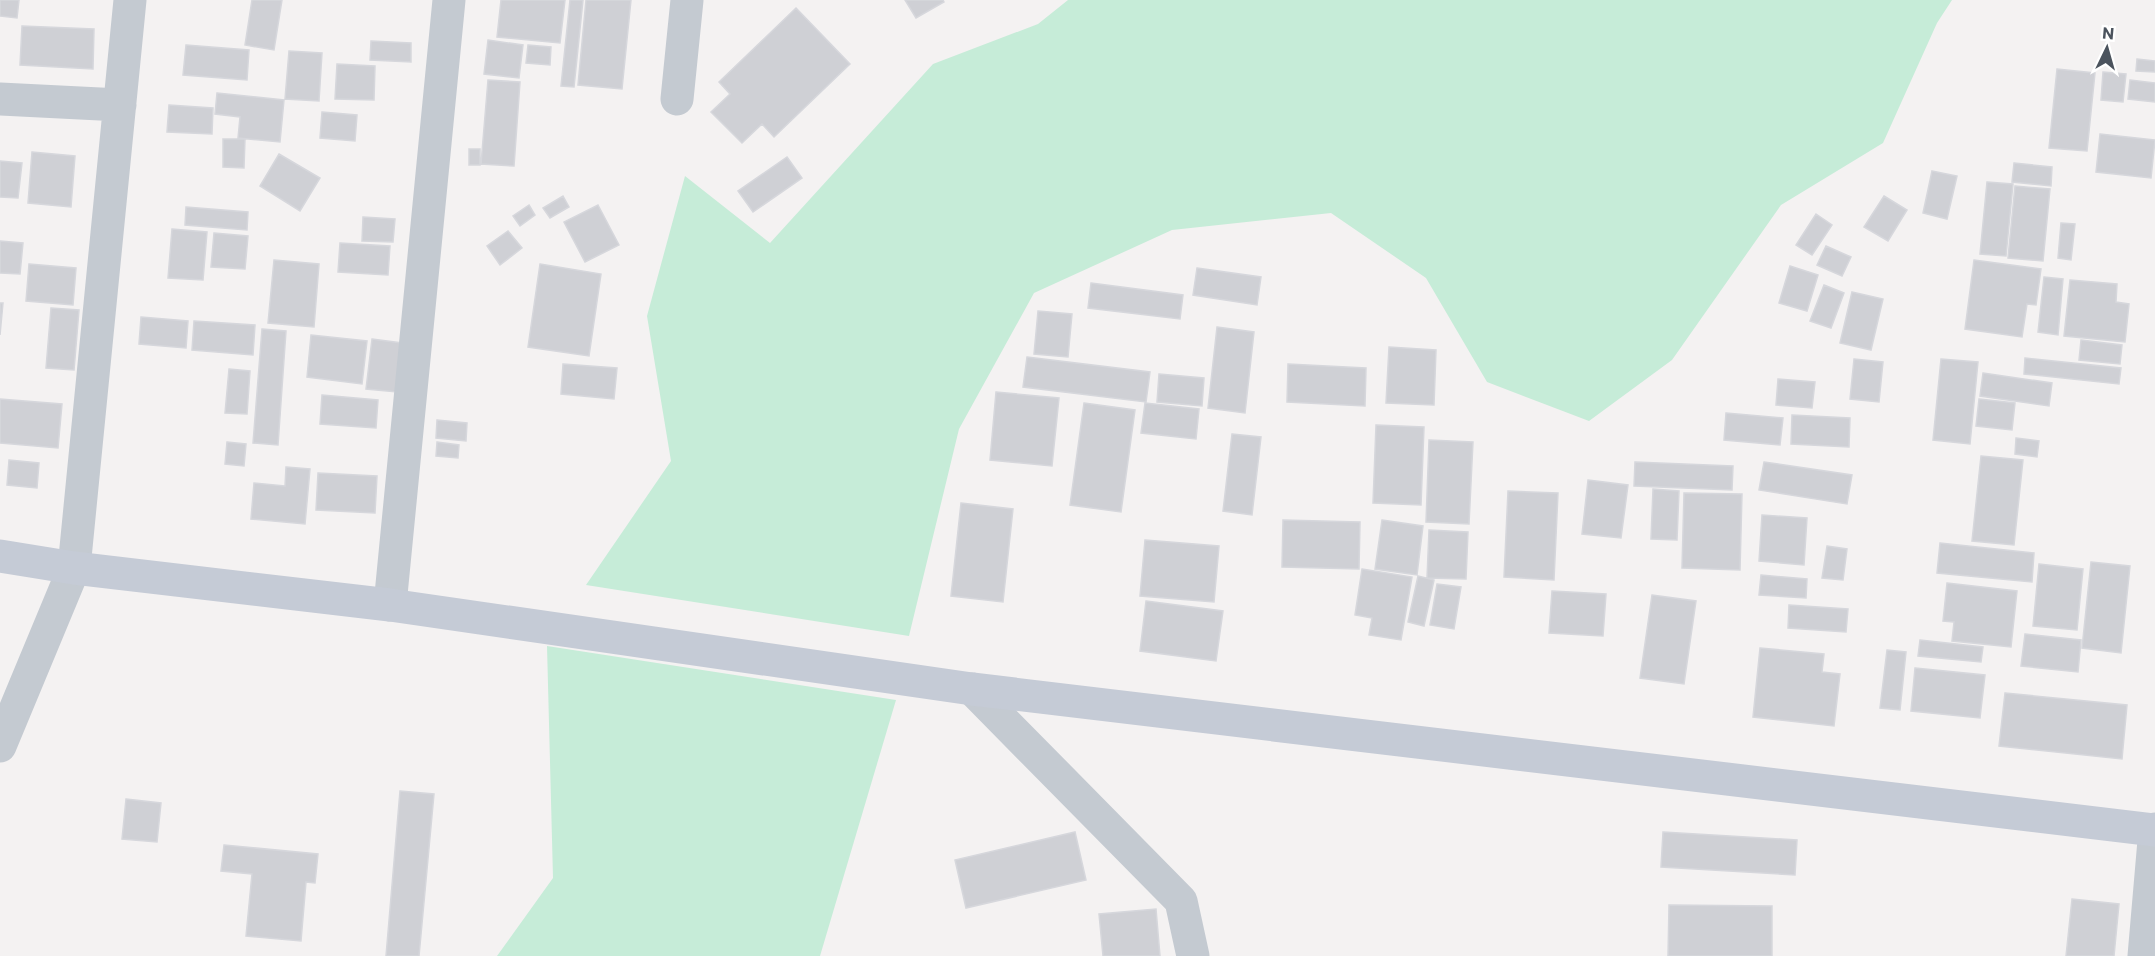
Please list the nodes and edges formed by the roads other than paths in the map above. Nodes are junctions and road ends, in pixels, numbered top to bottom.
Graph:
1 (130, 0) edge
2 (449, 0) edge
3 (687, 0) edge
4 (0, 99) edge
5 (677, 99) dead end
6 (120, 105) junction
7 (0, 556) edge
8 (74, 568) junction
9 (390, 605) junction
10 (972, 689) junction
11 (0, 746) edge
12 (2155, 830) edge
13 (1193, 956) edge
14 (2144, 956) edge

1 - 6 street
2 - 9 street
3 - 5 street
4 - 6 street
6 - 8 street
7 - 8 main road
8 - 9 main road
8 - 11 street
9 - 10 main road
10 - 12 main road
10 - 13 street
12 - 14 street

